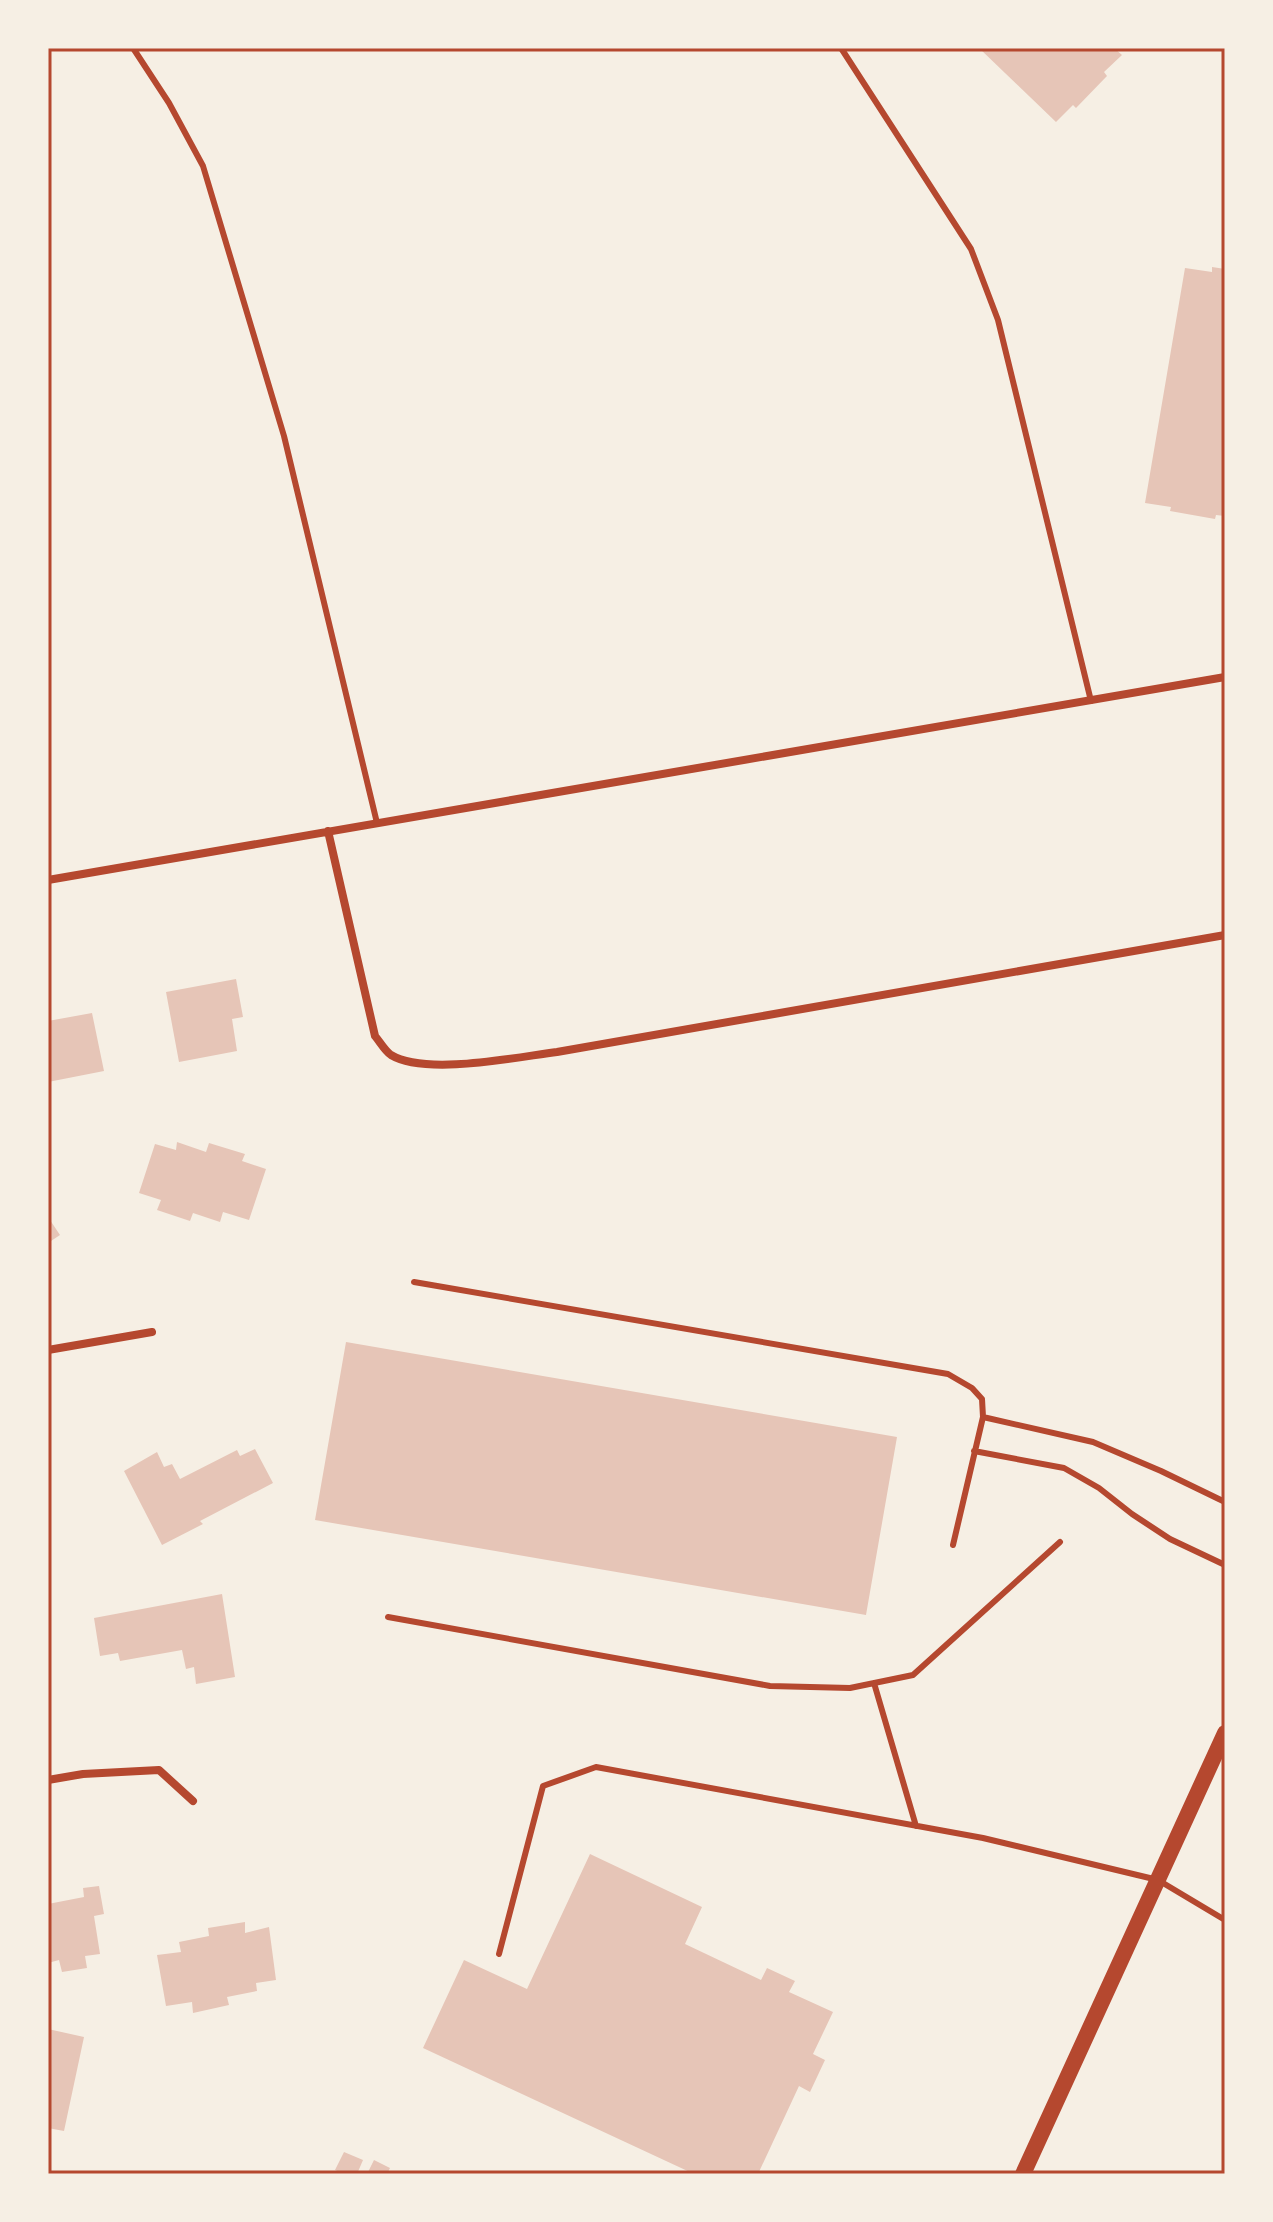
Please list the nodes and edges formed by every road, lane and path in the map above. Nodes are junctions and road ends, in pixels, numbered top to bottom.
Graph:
1 (133, 48) edge
2 (841, 48) edge
3 (1225, 677) edge
4 (1091, 701) junction
5 (377, 823) junction
6 (328, 831) junction
7 (48, 880) edge
8 (1225, 935) edge
9 (414, 1282) dead end
10 (152, 1332) dead end
11 (48, 1350) edge
12 (983, 1417) junction
13 (974, 1451) junction
14 (1225, 1502) edge
15 (1060, 1542) dead end
16 (953, 1545) dead end
17 (1225, 1565) edge
18 (388, 1617) dead end
19 (874, 1683) junction
20 (1225, 1733) edge
21 (48, 1780) edge
22 (193, 1801) dead end
23 (916, 1826) junction
24 (1158, 1880) junction
25 (1225, 1920) edge
26 (499, 1954) dead end
27 (1023, 2174) edge

1 - 5 lane
2 - 4 lane
3 - 4 street
4 - 5 street
5 - 6 street
6 - 7 street
6 - 8 street
9 - 12 lane
10 - 11 street
12 - 13 lane
12 - 14 lane
13 - 16 lane
13 - 17 lane
15 - 19 lane
18 - 19 lane
19 - 23 lane
20 - 24 main road
21 - 22 street
23 - 24 lane
23 - 26 lane
24 - 25 lane
24 - 27 main road

